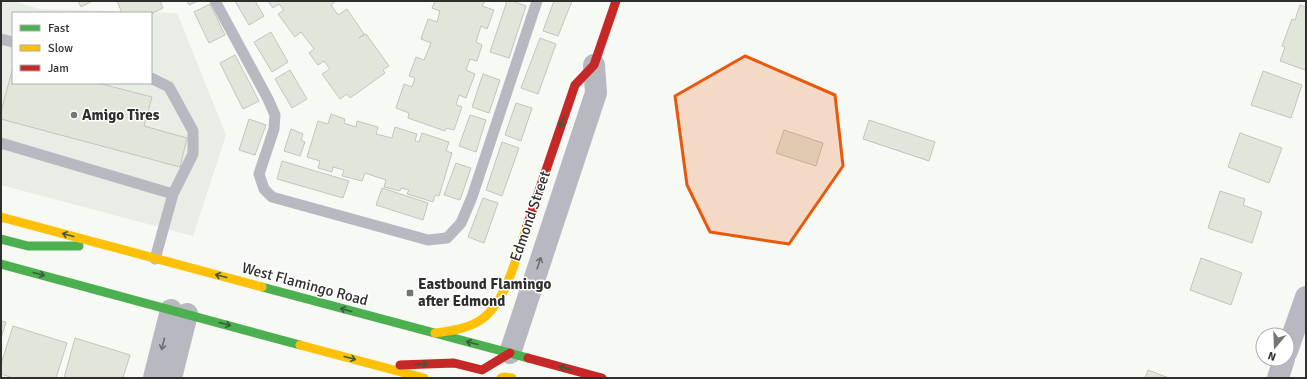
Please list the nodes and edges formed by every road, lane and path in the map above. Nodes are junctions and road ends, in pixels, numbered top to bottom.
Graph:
1 (215, 1) edge
2 (537, 1) edge
3 (616, 1) edge
4 (1, 39) edge
5 (12, 42) edge
6 (594, 66) junction
7 (152, 78) edge
8 (1, 143) edge
9 (173, 194) junction
10 (1, 217) edge
11 (1, 239) edge
12 (110, 246) junction
13 (155, 259) junction
14 (1, 264) edge
15 (1306, 297) edge
16 (179, 312) junction
17 (435, 334) junction
18 (1295, 338) edge
19 (510, 353) junction
20 (383, 366) junction
21 (1283, 367) edge
22 (156, 377) edge
23 (424, 378) edge
24 (501, 378) edge
25 (512, 378) edge
26 (602, 378) edge
27 (1278, 378) edge

1 - 2 lane
3 - 6 main road, Edmond Street
4 - 5 lane
6 -> 17 main road, Edmond Street
19 -> 6 street, Edmond Street
7 - 9 lane
8 - 9 lane
9 - 13 lane
12 -> 10 main road, West Flamingo Road
11 - 12 main road
12 - 13 main road, West Flamingo Road
17 -> 13 main road, West Flamingo Road
14 -> 16 main road
15 - 18 street
16 -> 20 main road
16 - 22 street
19 -> 17 main road, West Flamingo Road
20 -> 19 main road
26 -> 19 main road, West Flamingo Road
20 - 23 main road
21 - 27 street
24 - 25 main road

